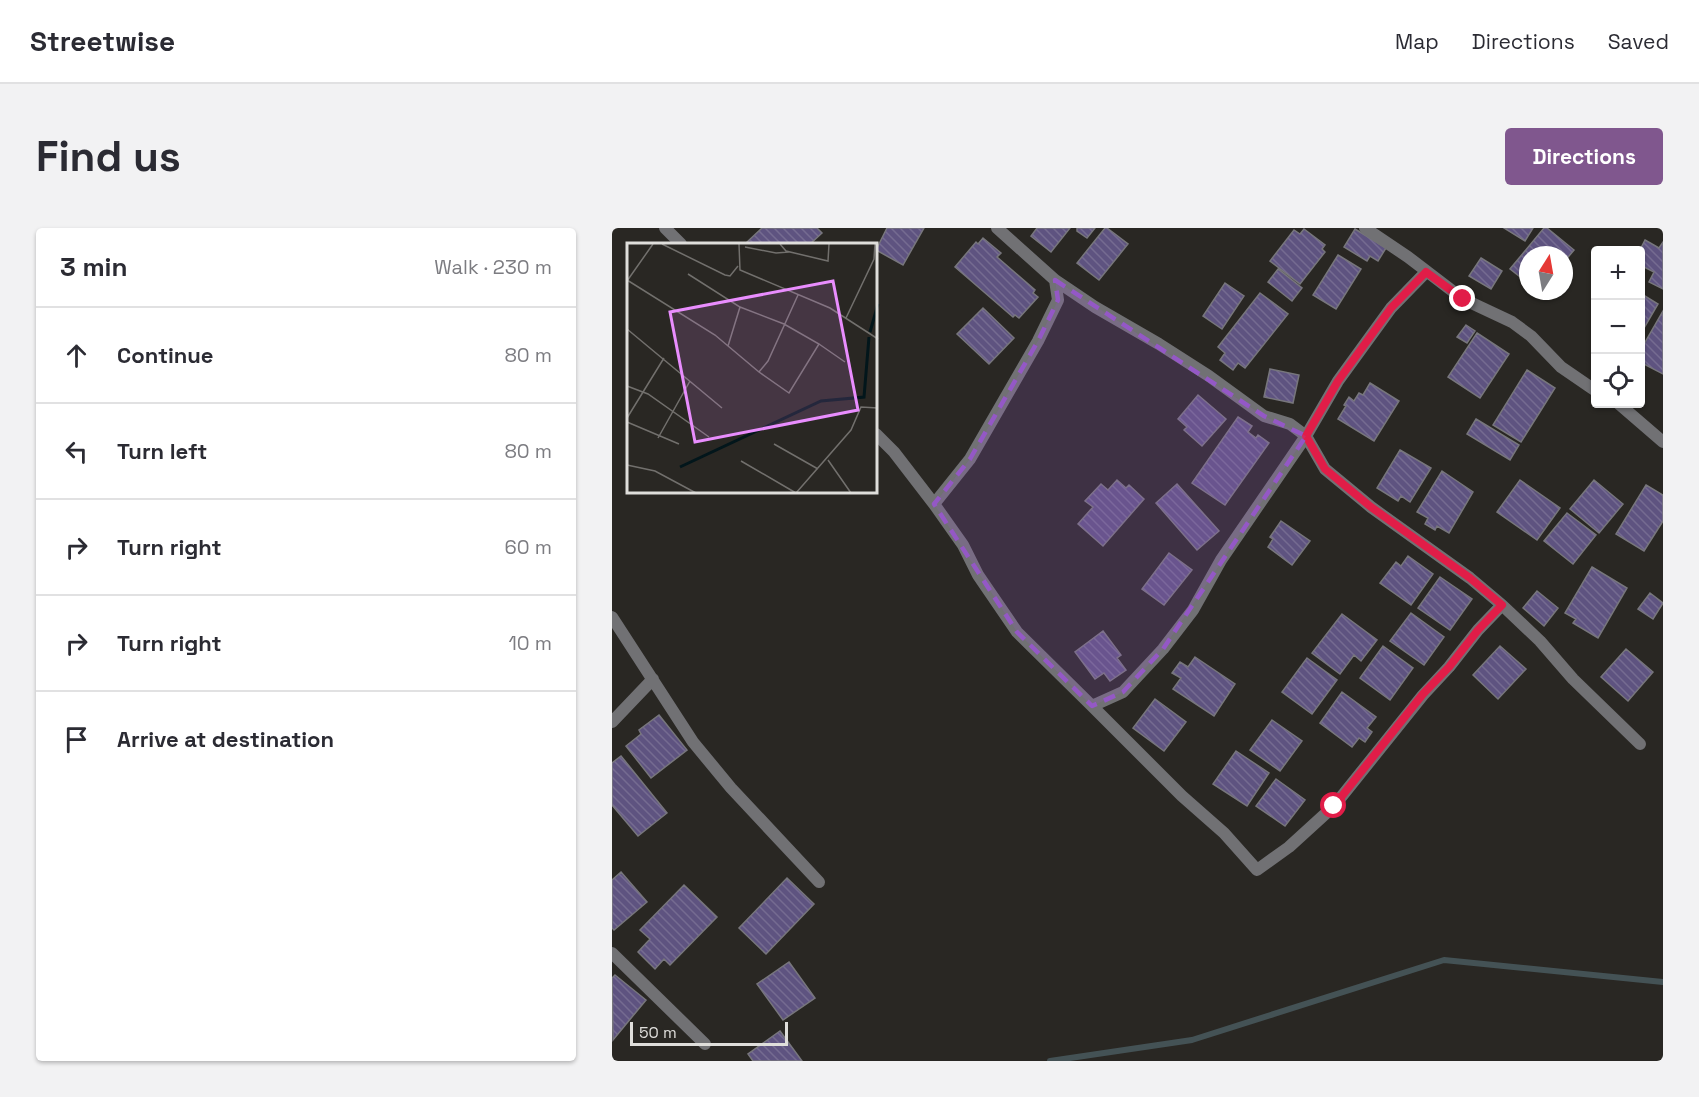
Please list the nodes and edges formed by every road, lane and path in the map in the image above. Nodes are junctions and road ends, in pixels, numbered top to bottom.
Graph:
1 (665, 228) edge
2 (997, 228) edge
3 (1365, 228) edge
4 (680, 243) edge
5 (1426, 272) junction
6 (1055, 280) junction
7 (1591, 388) edge
8 (1624, 408) edge
9 (878, 436) edge
10 (1306, 436) junction
11 (1663, 442) edge
12 (934, 504) junction
13 (1502, 605) junction
14 (612, 617) edge
15 (653, 679) junction
16 (1092, 706) junction
17 (612, 722) edge
18 (1640, 744) dead end
19 (819, 882) dead end
20 (612, 953) edge
21 (705, 1044) dead end

1 - 4 street
2 - 6 street
3 - 5 street
5 - 7 street
5 - 10 street
6 - 10 street
6 - 12 street
8 - 11 street
9 - 12 street
10 - 13 street
10 - 16 street
12 - 16 street
13 - 16 street
13 - 18 street
14 - 15 street
15 - 17 street
15 - 19 street
20 - 21 street

